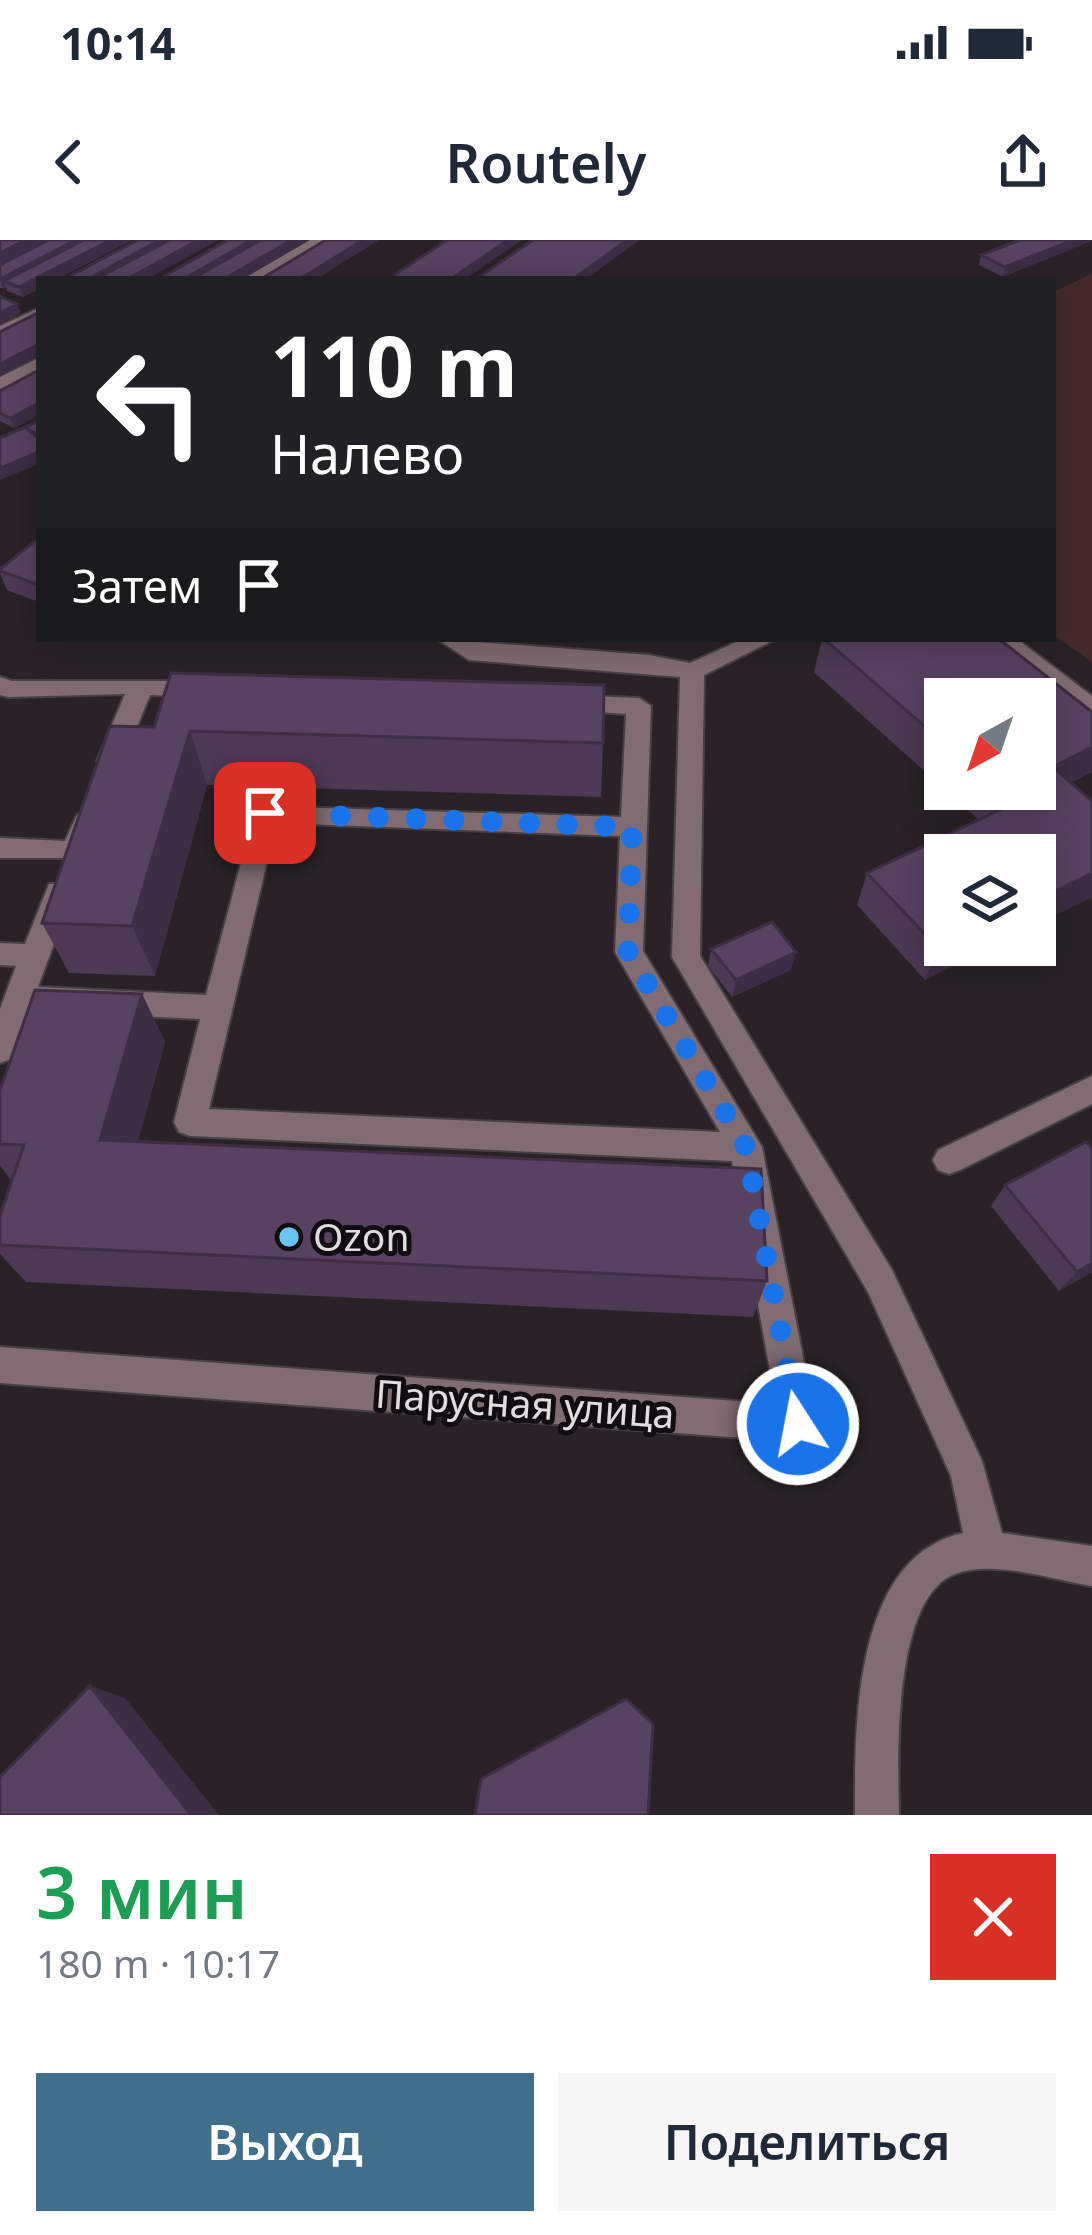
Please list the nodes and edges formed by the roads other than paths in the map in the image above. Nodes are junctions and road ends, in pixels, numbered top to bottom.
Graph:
1 (317, 240) edge
2 (255, 276) edge
3 (31, 305) edge
4 (0, 332) edge
5 (36, 366) edge
6 (2, 384) edge
7 (452, 642) edge
8 (642, 642) edge
9 (756, 642) edge
10 (1006, 642) edge
11 (551, 648) edge
12 (679, 669) junction
13 (0, 685) edge
14 (141, 686) junction
15 (238, 690) edge
16 (545, 702) edge
17 (1092, 710) edge
18 (632, 827) junction
19 (0, 848) edge
20 (74, 851) junction
21 (0, 954) edge
22 (35, 956) junction
23 (19, 998) junction
24 (217, 1009) junction
25 (0, 1050) edge
26 (1092, 1089) edge
27 (746, 1147) junction
28 (949, 1160) dead end
29 (0, 1365) edge
30 (987, 1553) junction
31 (1092, 1566) edge
32 (877, 1815) edge

1 - 2 street
3 - 4 street
5 - 6 street
7 - 11 street
8 - 12 street
9 - 12 street
10 - 17 street
11 - 12 street
12 - 30 street
13 - 14 street
14 - 15 street
14 - 20 street
16 - 18 street, Парусная улица
18 - 24 street
18 - 27 street, Парусная улица
19 - 20 street
20 - 22 street
21 - 22 street
22 - 23 street
23 - 24 street
23 - 25 street
24 - 27 street
26 - 28 street
27 - 29 street, Парусная улица
30 - 31 street
30 - 32 street

